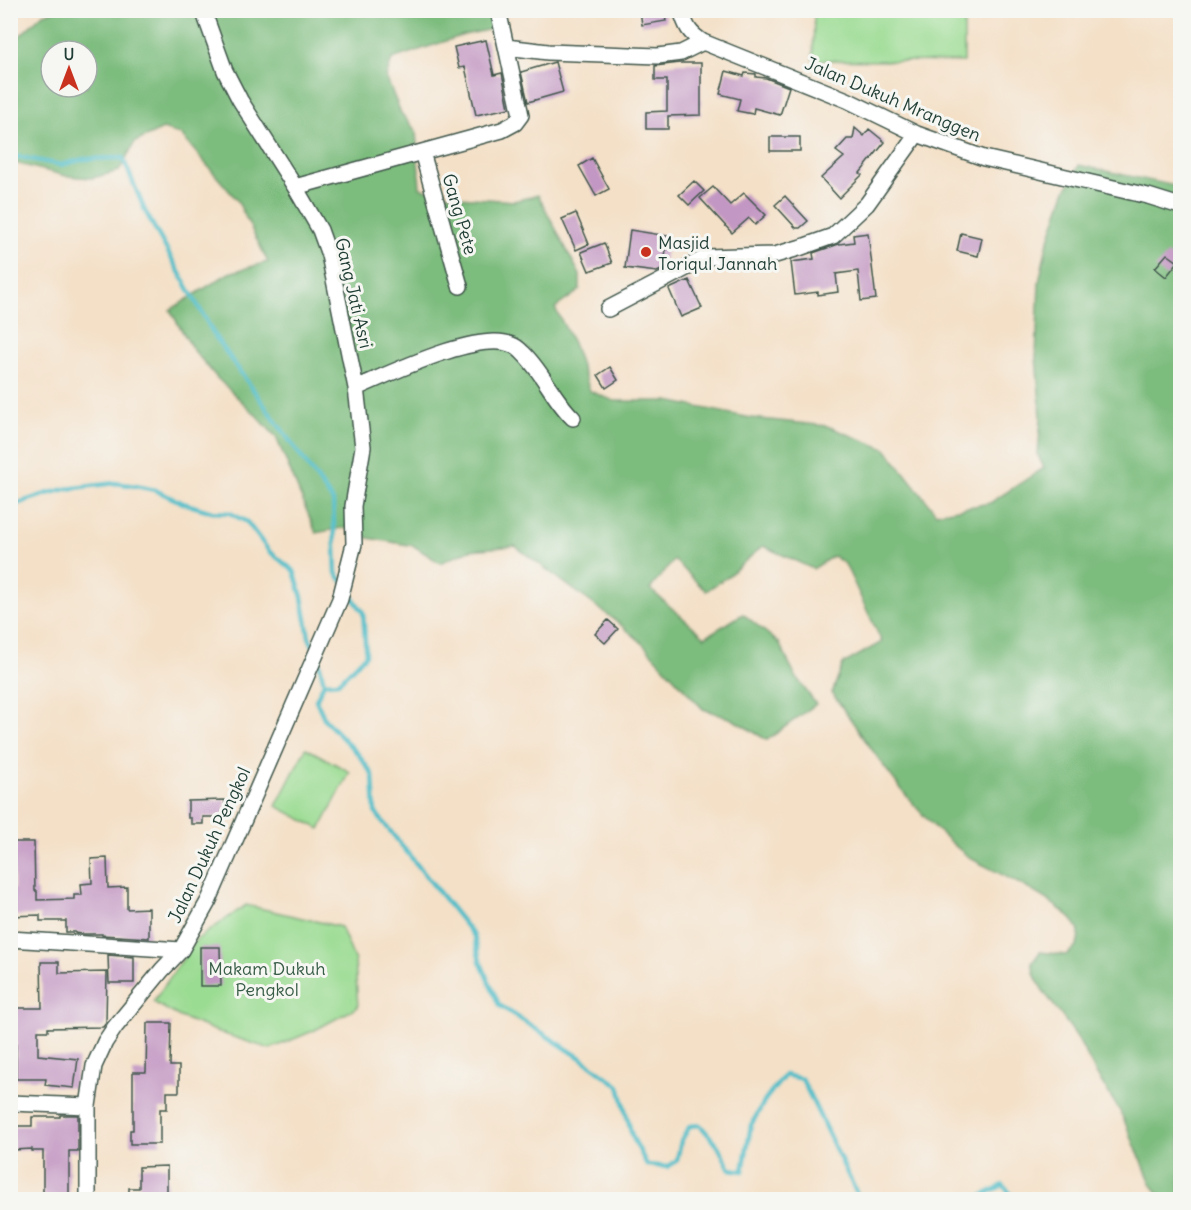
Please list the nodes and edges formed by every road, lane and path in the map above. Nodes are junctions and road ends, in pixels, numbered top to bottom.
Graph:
1 (203, 10) edge
2 (498, 10) edge
3 (681, 10) edge
4 (704, 42) junction
5 (506, 47) junction
6 (917, 134) junction
7 (422, 152) junction
8 (296, 187) junction
9 (1180, 206) edge
10 (460, 286) dead end
11 (608, 309) dead end
12 (356, 388) junction
13 (573, 418) dead end
14 (346, 576) joint
15 (10, 939) edge
16 (181, 950) junction
17 (10, 1103) edge
18 (88, 1106) junction
19 (88, 1200) edge

1 - 8 street, Gang Jati Asri
2 - 5 street
3 - 4 street, Jalan Dukuh Mranggen
4 - 5 street
4 - 6 street, Jalan Dukuh Mranggen
5 - 7 street
6 - 9 street, Jalan Dukuh Mranggen
6 - 11 street
7 - 8 street
7 - 10 street, Gang Pete
8 - 12 street, Gang Jati Asri
12 - 13 street
12 - 14 street, Gang Jati Asri
14 - 16 street, Jalan Dukuh Pengkol
15 - 16 street
16 - 18 street, Jalan Dukuh Pengkol
17 - 18 street
18 - 19 street, Jalan Dukuh Pengkol

